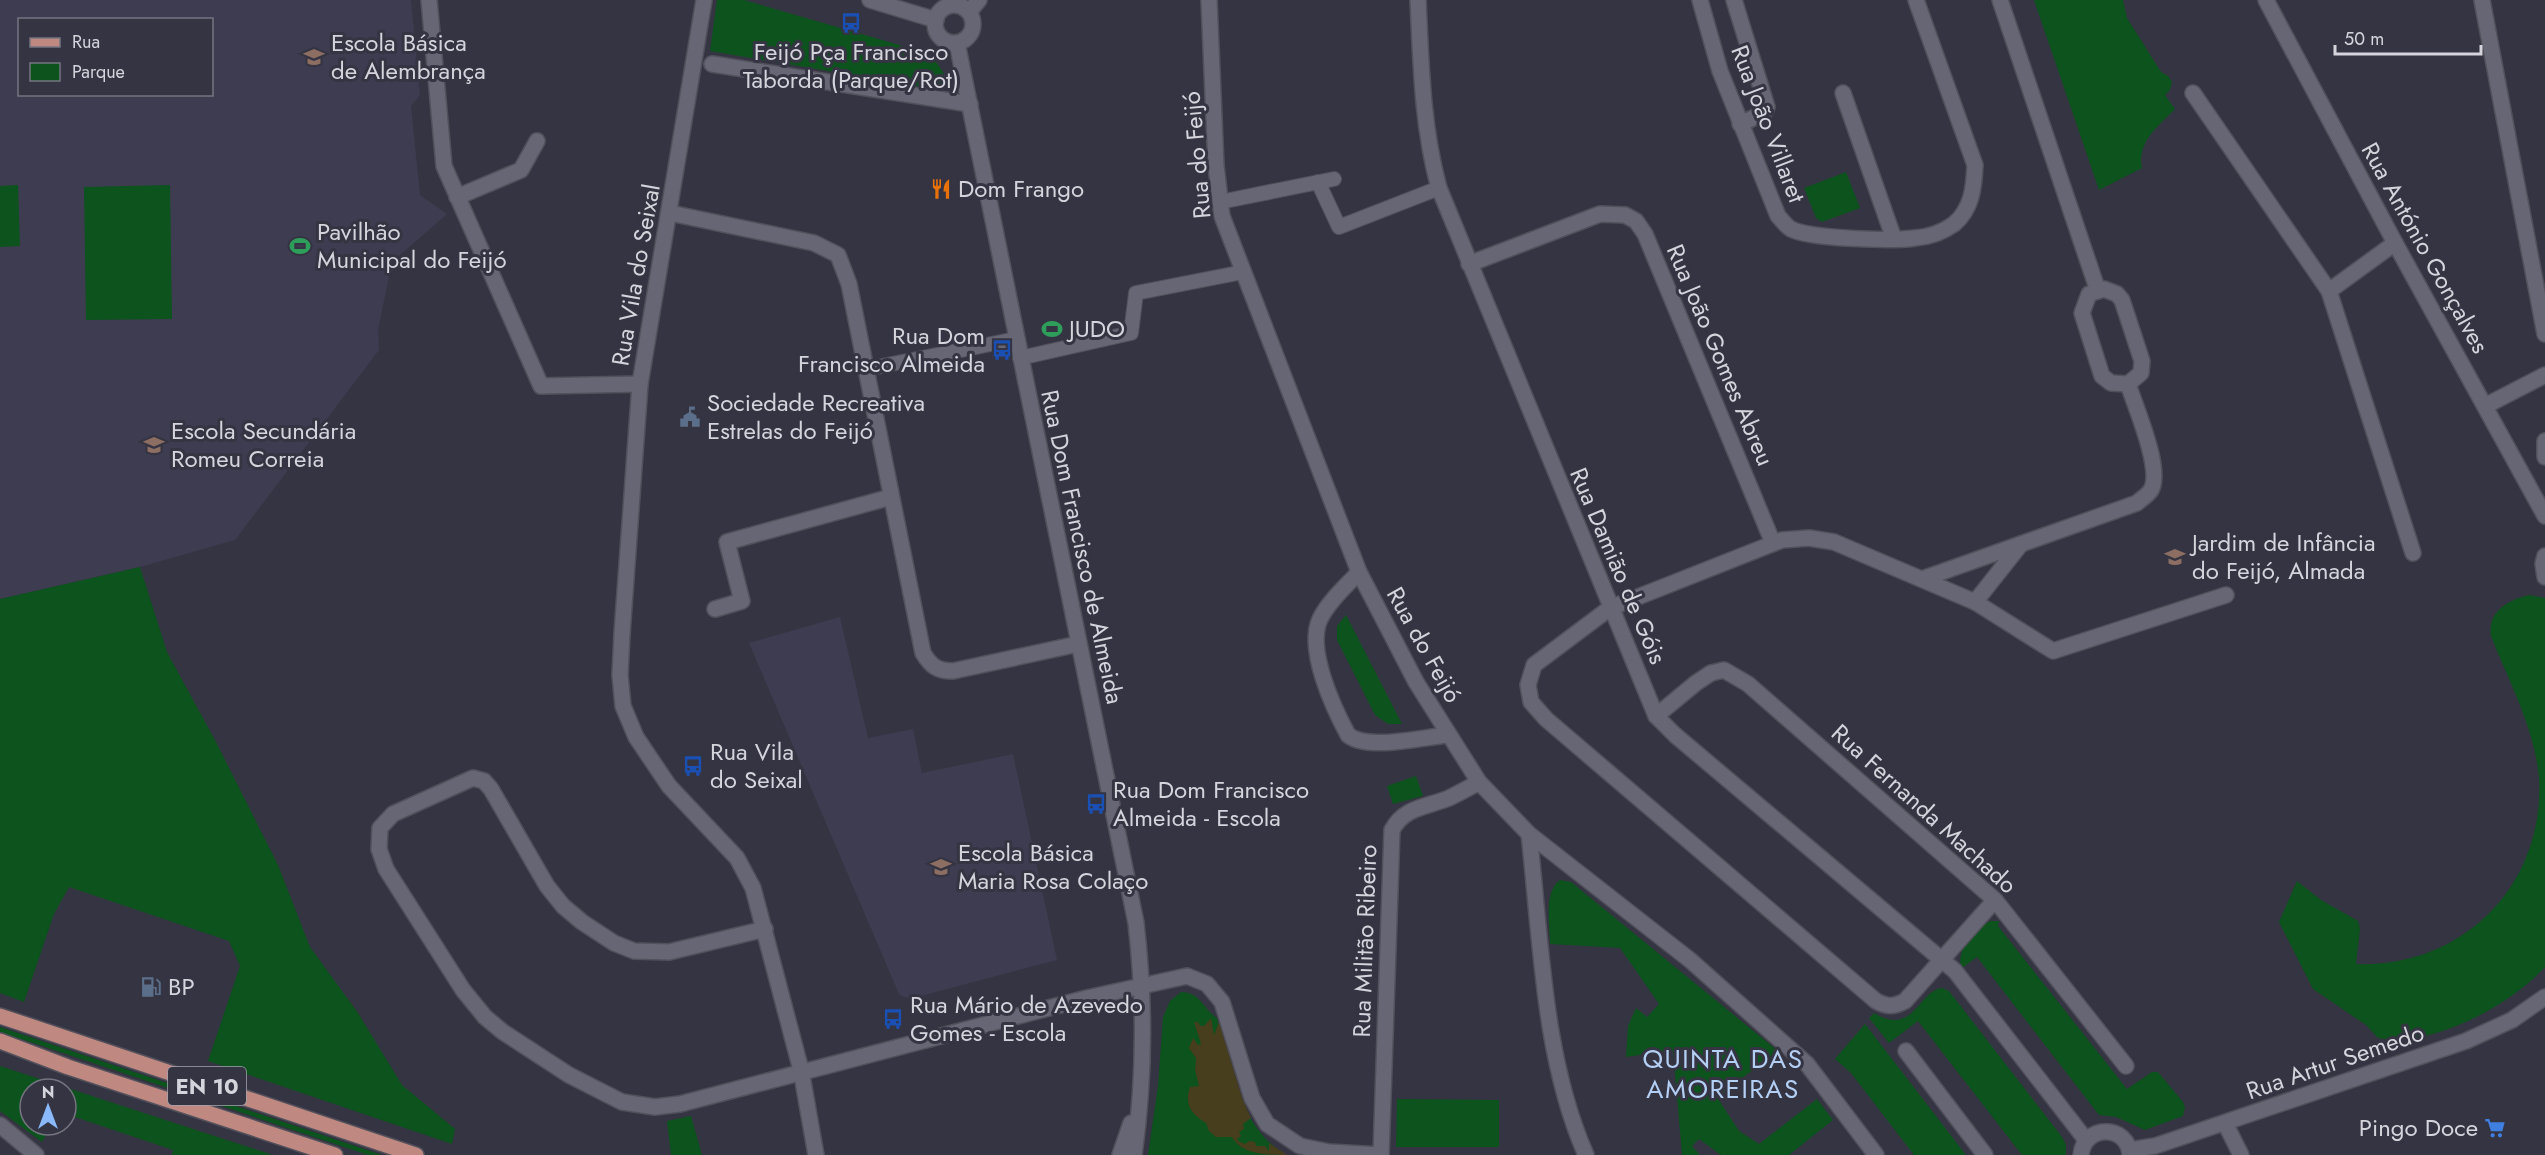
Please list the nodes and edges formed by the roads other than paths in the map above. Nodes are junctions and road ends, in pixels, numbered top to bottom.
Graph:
1 (429, 0) edge
2 (704, 0) edge
3 (870, 0) edge
4 (1209, 0) edge
5 (1418, 0) edge
6 (1700, 0) edge
7 (1734, 0) edge
8 (1916, 0) edge
9 (2000, 0) edge
10 (2266, 0) edge
11 (2482, 0) edge
12 (974, 6) edge
13 (936, 20) junction
14 (957, 43) junction
15 (712, 64) dead end
16 (1843, 93) dead end
17 (2193, 93) dead end
18 (970, 104) junction
19 (1740, 124) junction
20 (537, 141) dead end
21 (1334, 178) dead end
22 (1317, 182) junction
23 (1439, 188) junction
24 (457, 197) junction
25 (1220, 202) junction
26 (670, 213) junction
27 (1894, 239) junction
28 (2395, 243) junction
29 (1469, 264) junction
30 (1243, 272) junction
31 (2098, 291) junction
32 (2329, 291) junction
33 (2545, 334) edge
34 (1016, 339) junction
35 (1020, 358) junction
36 (867, 369) junction
37 (2545, 375) edge
38 (640, 384) junction
39 (2128, 384) junction
40 (2485, 406) junction
41 (2545, 441) edge
42 (2545, 457) edge
43 (891, 497) junction
44 (2545, 516) edge
45 (1773, 543) junction
46 (2021, 544) junction
47 (2413, 552) dead end
48 (2545, 556) edge
49 (1359, 572) junction
50 (2545, 577) edge
51 (1922, 579) junction
52 (2226, 595) dead end
53 (1975, 602) junction
54 (1610, 608) junction
55 (715, 609) dead end
56 (1078, 644) junction
57 (1656, 716) junction
58 (1448, 735) junction
59 (1479, 782) junction
60 (1529, 834) junction
61 (1995, 900) junction
62 (765, 929) junction
63 (1941, 959) junction
64 (1143, 984) junction
65 (2545, 997) edge
66 (0, 1016) edge
67 (0, 1041) edge
68 (1906, 1051) dead end
69 (1143, 1061) junction
70 (2126, 1066) dead end
71 (801, 1070) junction
72 (2225, 1123) junction
73 (0, 1125) edge
74 (2086, 1140) junction
75 (2130, 1152) edge
76 (1874, 1154) edge
77 (36, 1155) edge
78 (335, 1155) edge
79 (416, 1155) edge
80 (816, 1155) edge
81 (1120, 1155) edge
82 (1134, 1155) edge
83 (1381, 1155) edge
84 (1586, 1155) edge
85 (1985, 1155) edge
86 (2081, 1155) edge
87 (2241, 1155) edge

1 - 24 street
2 - 26 street, Rua Vila do Seixal
3 - 13 street
4 - 25 street, Rua do Feijó
5 - 23 street, Rua Damião de Góis
6 - 19 street, Rua João Villaret
7 - 19 street
8 - 27 street, Rua João Villaret
9 - 31 street
10 - 28 street, Rua António Gonçalves
11 - 33 street
12 - 13 street
12 - 14 street
13 - 14 street
14 - 18 street, Rua Dom Francisco de Almeida
15 - 18 street
16 - 27 street
17 - 32 street
18 - 34 street, Rua Dom Francisco de Almeida
19 - 27 street, Rua João Villaret
20 - 24 street
21 - 22 street
22 - 23 street
22 - 25 street
23 - 29 street, Rua Damião de Góis
24 - 38 street
25 - 30 street, Rua do Feijó
26 - 36 street
26 - 38 street, Rua Vila do Seixal
28 - 32 street
28 - 40 street, Rua António Gonçalves
29 - 45 street, Rua João Gomes Abreu
29 - 54 street, Rua Damião de Góis
30 - 35 street
30 - 49 street, Rua do Feijó
31 - 39 street
31 - 39 street
32 - 47 street
34 - 35 street, Rua Dom Francisco de Almeida
34 - 36 street
35 - 56 street, Rua Dom Francisco de Almeida
36 - 43 street
37 - 40 street
38 - 62 street, Rua Vila do Seixal
39 - 46 street
40 - 44 street, Rua António Gonçalves
41 - 42 street
43 - 55 street
43 - 56 street
45 - 51 street
45 - 54 street
46 - 51 street
46 - 53 street
48 - 50 street
49 - 58 street, Rua do Feijó
49 - 58 street
51 - 53 street
52 - 53 street
54 - 57 street, Rua Damião de Góis
54 - 63 street
56 - 64 street, Rua Dom Francisco de Almeida
57 - 61 street, Rua Fernanda Machado
57 - 63 street, Rua Damião de Góis
58 - 59 street, Rua do Feijó
59 - 60 street, Rua do Feijó
59 - 83 street, Rua Militão Ribeiro
60 - 76 street, Rua do Feijó
60 - 84 street
61 - 63 street
61 - 70 street, Rua Fernanda Machado
62 - 71 street, Rua Vila do Seixal
62 - 71 street
63 - 74 street, Rua Damião de Góis
64 - 69 street, Rua Dom Francisco de Almeida
64 - 71 street
64 - 83 street
65 - 72 street, Rua Artur Semedo
66 - 79 main road, EN 10
67 - 78 main road, EN 10
68 - 85 street
69 - 81 street, Rua Dom Francisco de Almeida
69 - 82 street, Rua Dom Francisco de Almeida
71 - 80 street, Rua Vila do Seixal
72 - 75 street, Rua Artur Semedo
72 - 87 street
73 - 77 street
74 - 75 street
74 - 86 street

